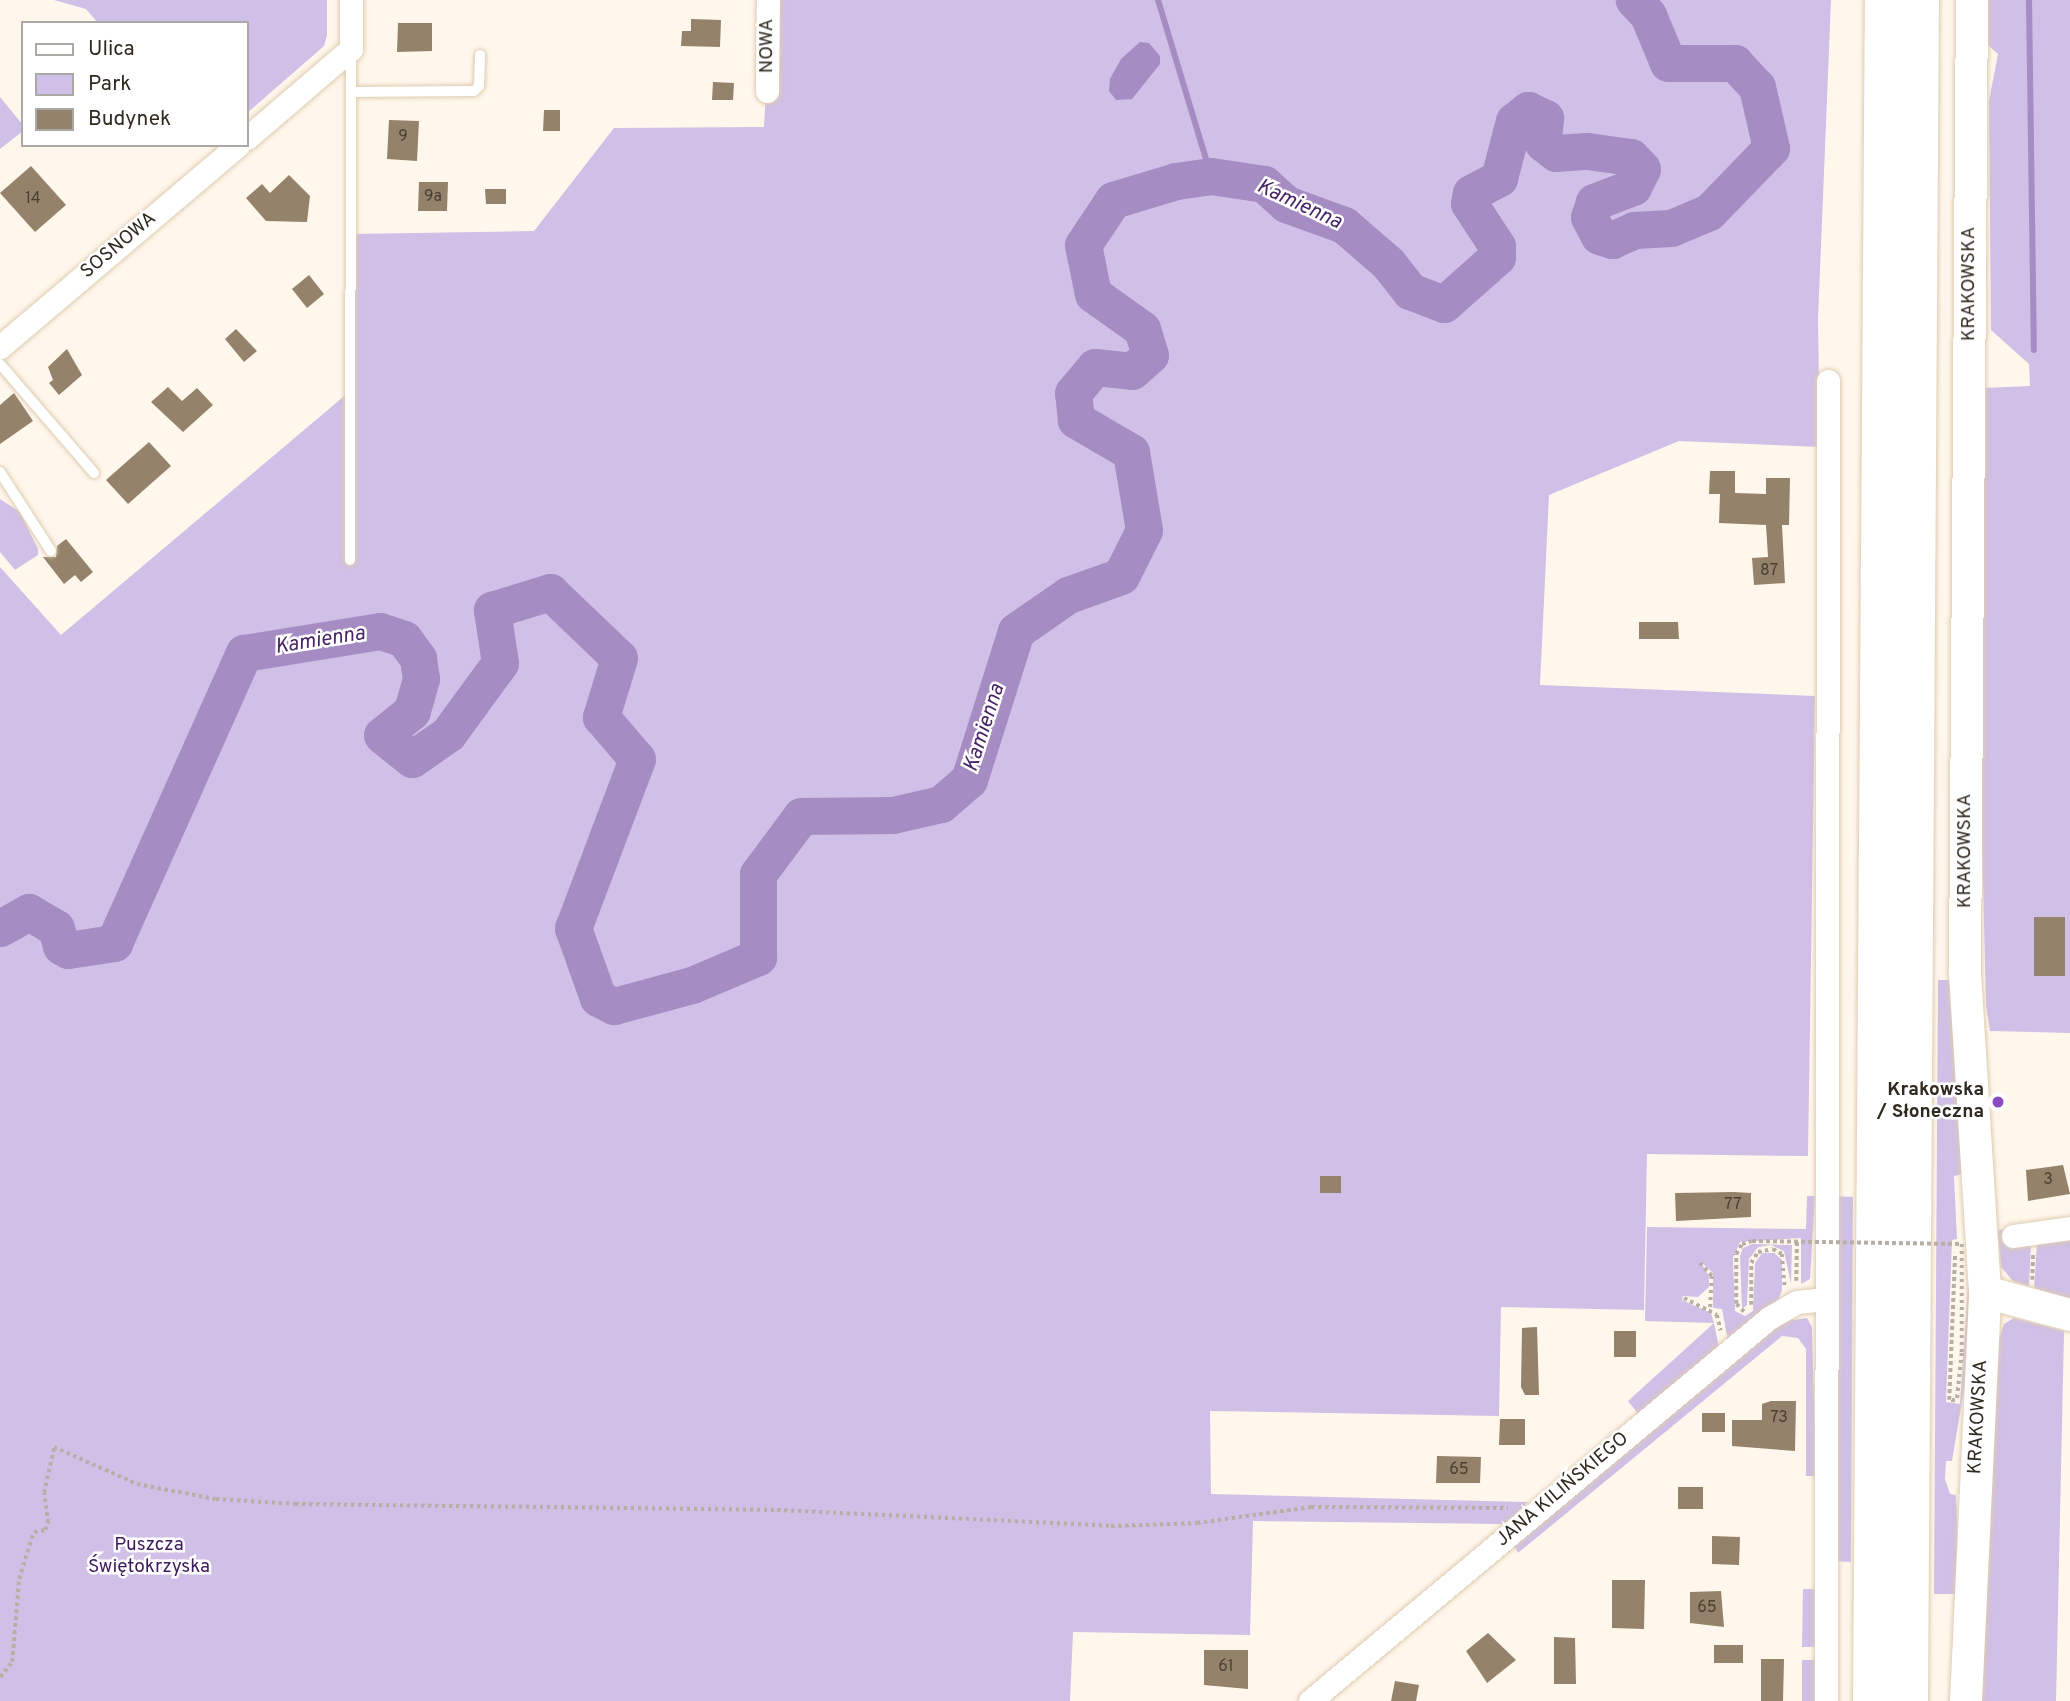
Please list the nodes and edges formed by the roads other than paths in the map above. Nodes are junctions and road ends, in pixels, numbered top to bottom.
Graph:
1 (351, 0) edge
2 (768, 0) edge
3 (1884, 0) edge
4 (1920, 0) edge
5 (1972, 0) edge
6 (351, 48) junction
7 (480, 55) dead end
8 (767, 91) dead end
9 (351, 92) junction
10 (248, 137) edge
11 (236, 147) edge
12 (0, 347) edge
13 (0, 364) edge
14 (1828, 381) dead end
15 (0, 472) edge
16 (94, 473) dead end
17 (51, 551) dead end
18 (349, 560) dead end
19 (2070, 1228) edge
20 (2024, 1235) road end
21 (1970, 1290) junction
22 (1826, 1299) junction
23 (2070, 1315) edge
24 (1310, 1701) edge
25 (1826, 1701) edge
26 (1872, 1701) edge
27 (1909, 1701) edge
28 (1966, 1701) edge

1 - 6 street
2 - 8 street, NOWA
3 - 26 highway
4 - 27 highway
5 - 21 street, KRAKOWSKA
6 - 9 lane
6 - 10 street
7 - 9 lane
9 - 18 lane
11 - 12 street, SOSNOWA
13 - 16 lane
14 - 22 street
15 - 17 lane
19 - 20 street
21 - 23 street
21 - 28 street, KRAKOWSKA
22 - 24 street, JANA KILIŃSKIEGO
22 - 25 street

